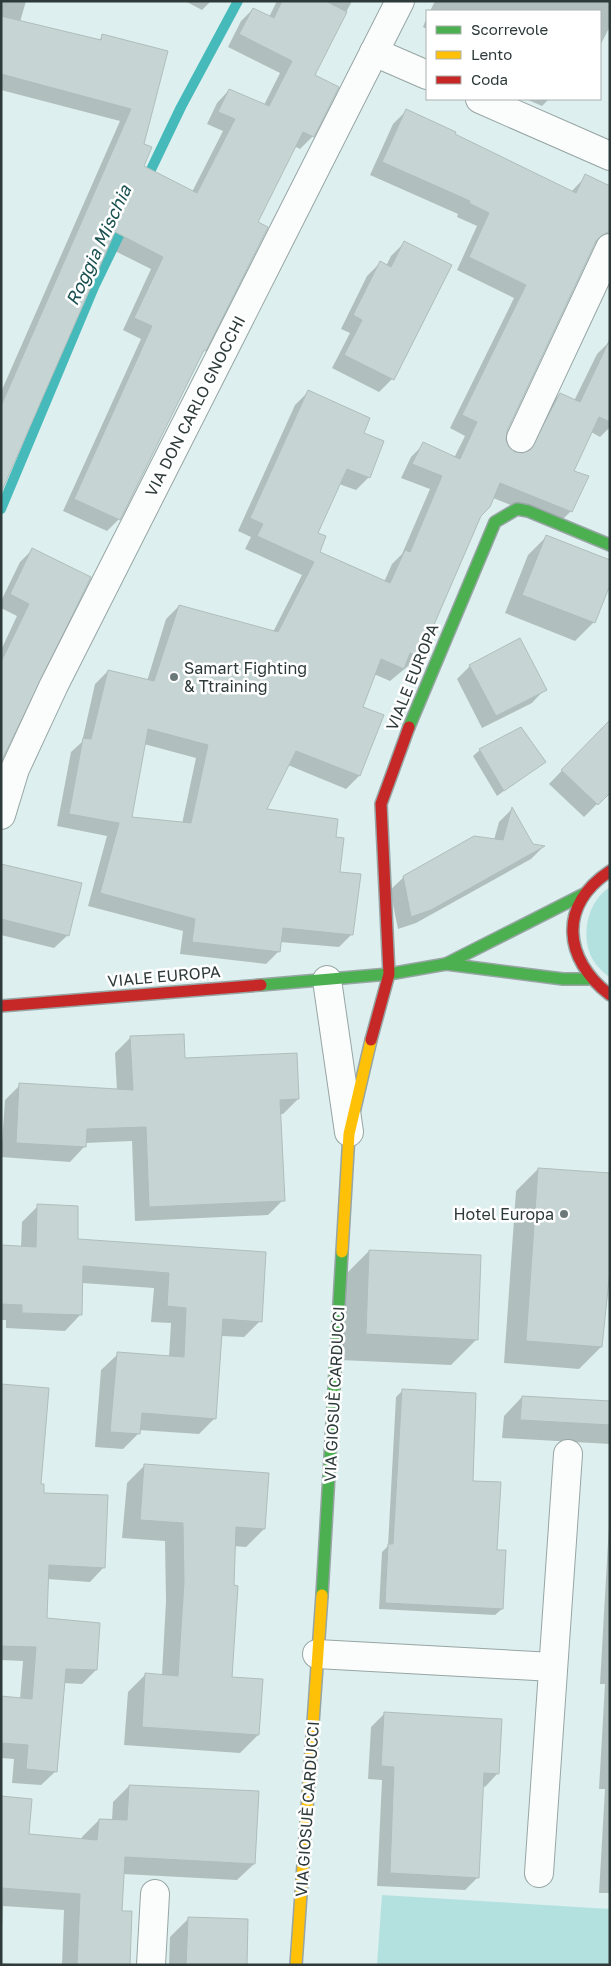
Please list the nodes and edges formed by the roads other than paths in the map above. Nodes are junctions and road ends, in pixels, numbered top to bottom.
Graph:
1 (400, 1) edge
2 (374, 52) junction
3 (426, 75) edge
4 (482, 100) edge
5 (610, 156) edge
6 (610, 248) edge
7 (521, 438) dead end
8 (610, 544) edge
9 (1, 815) edge
10 (610, 871) edge
11 (584, 894) junction
12 (446, 964) junction
13 (389, 974) junction
14 (588, 978) junction
15 (327, 980) junction
16 (610, 995) edge
17 (1, 1006) edge
18 (349, 1134) junction
19 (568, 1454) dead end
20 (317, 1654) junction
21 (553, 1668) junction
22 (540, 1873) dead end
23 (155, 1894) dead end
24 (151, 1965) edge
25 (296, 1965) edge

1 - 2 street, VIA DON CARLO GNOCCHI
2 - 3 street
2 - 9 street, VIA DON CARLO GNOCCHI
4 - 5 street
6 - 7 street
8 - 13 street, VIALE EUROPA
10 - 11 street
11 - 12 street, VIALE EUROPA
11 - 14 street
12 - 13 street, VIALE EUROPA
12 - 14 street, VIALE EUROPA
13 - 15 street, VIALE EUROPA
13 - 18 street, VIA GIOSUÈ CARDUCCI
14 - 16 street
15 - 17 street, VIALE EUROPA
15 - 18 street, VIA GIOSUÈ CARDUCCI
18 - 20 street, VIA GIOSUÈ CARDUCCI
19 - 21 street
20 - 21 street
20 - 25 street, VIA GIOSUÈ CARDUCCI
21 - 22 street
23 - 24 street

